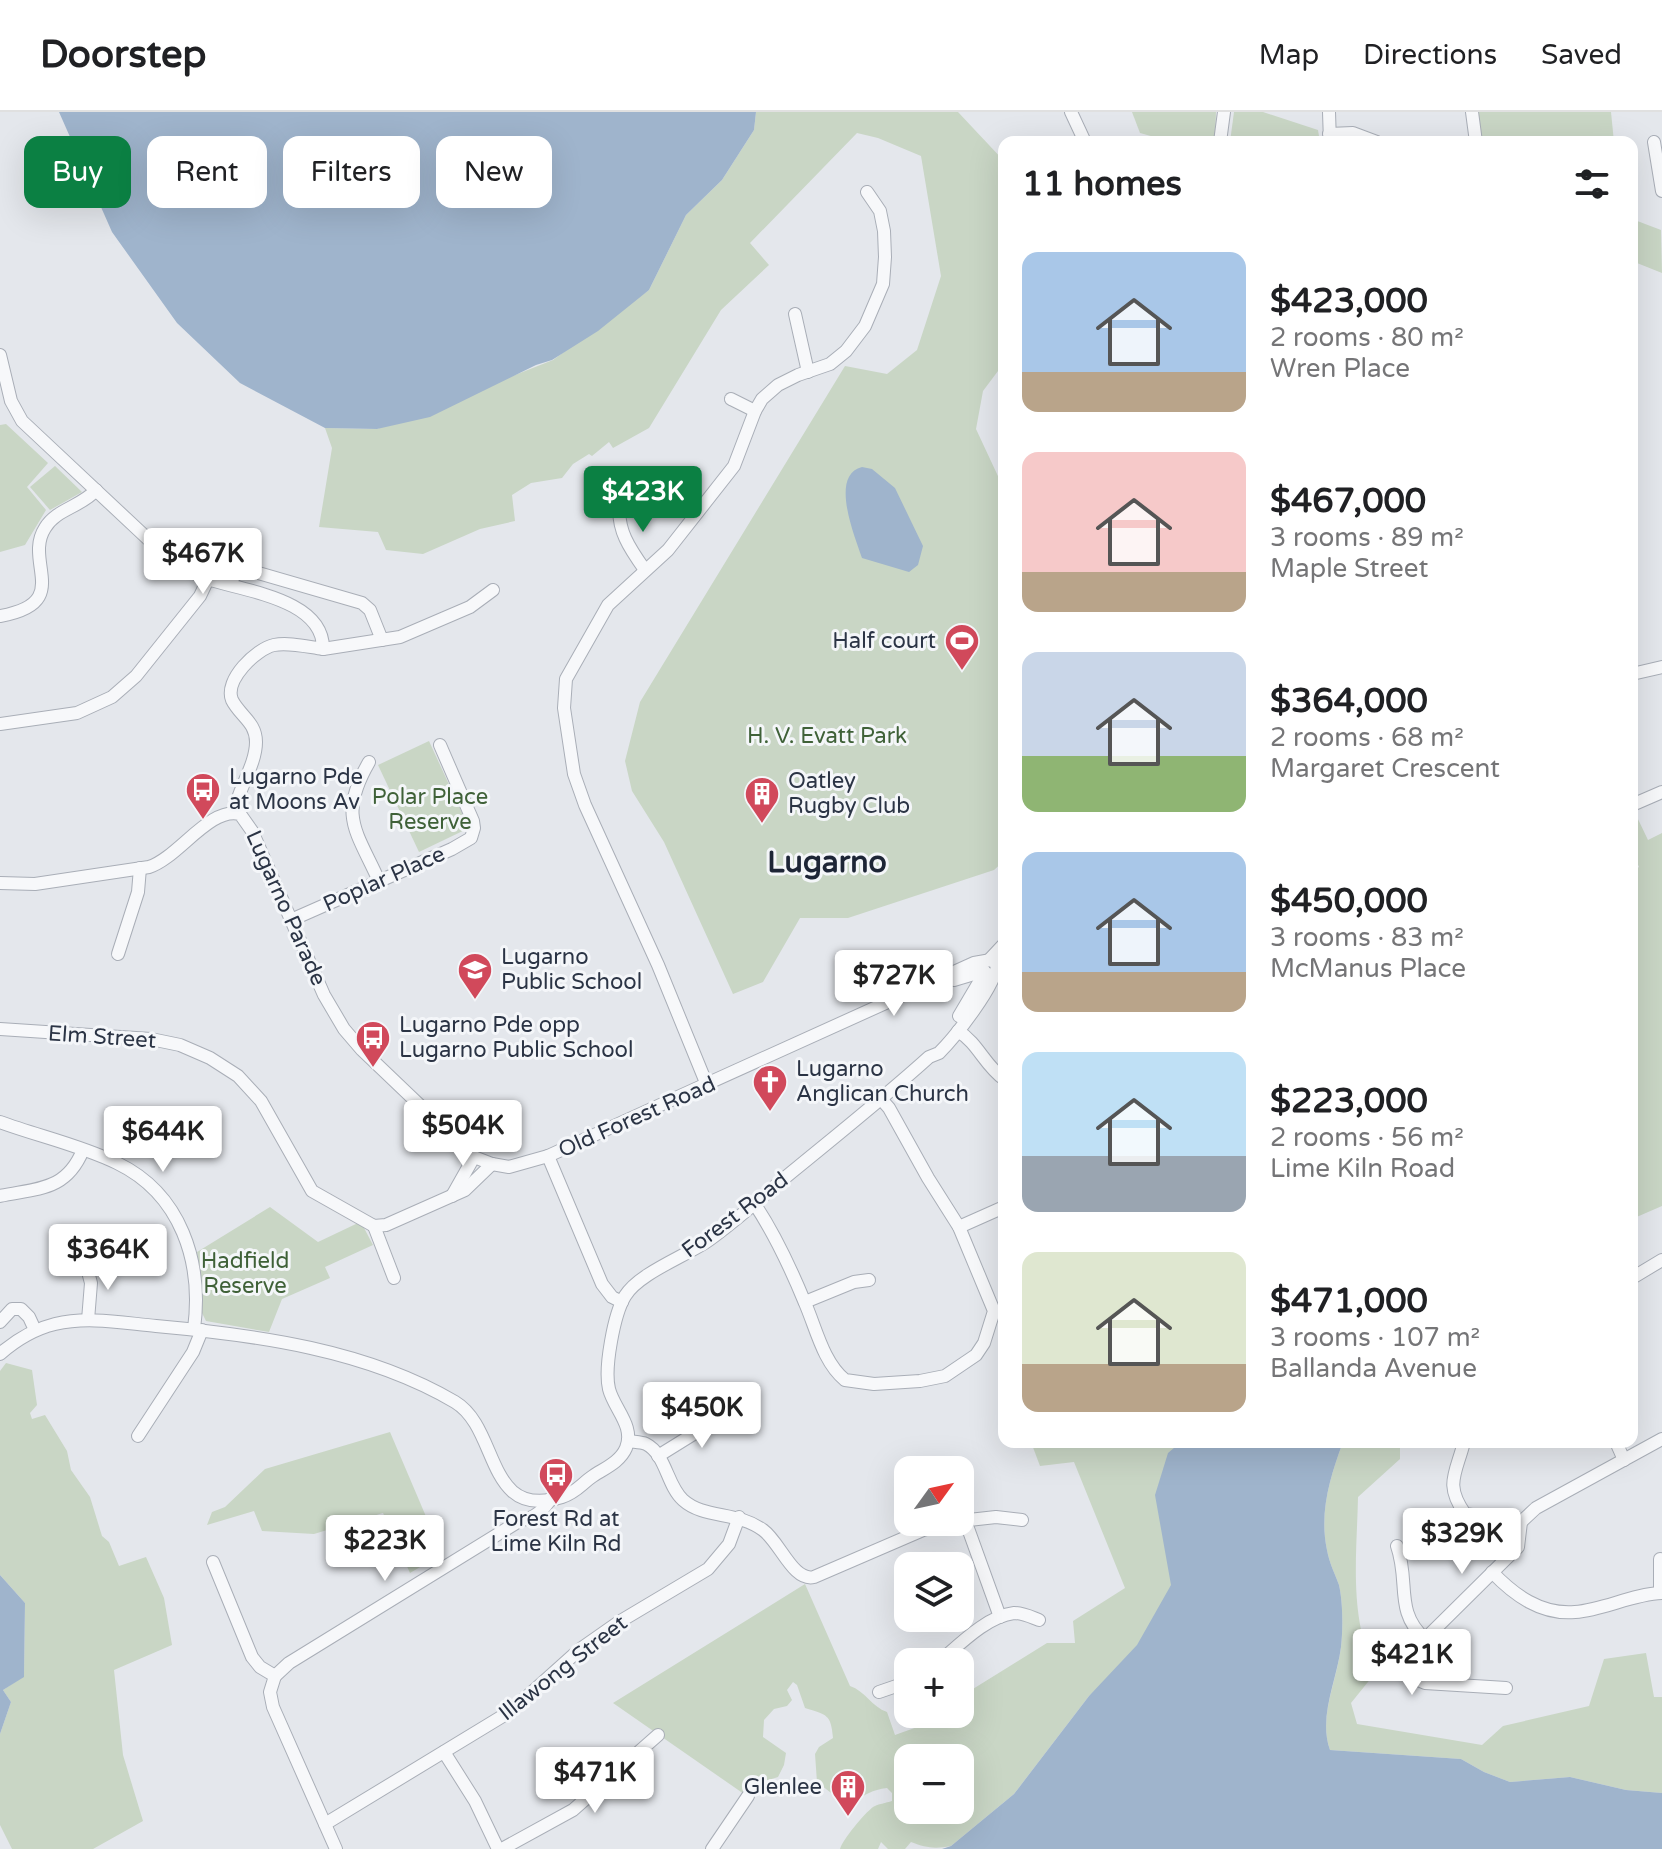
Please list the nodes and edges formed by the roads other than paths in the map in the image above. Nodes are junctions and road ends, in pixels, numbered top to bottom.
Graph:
1 (1071, 112) edge
2 (1224, 112) edge
3 (1329, 112) edge
4 (1472, 112) edge
5 (1082, 136) edge
6 (1221, 136) edge
7 (1330, 136) edge
8 (1339, 136) edge
9 (1361, 136) edge
10 (1475, 136) edge
11 (1654, 142) dead end
12 (1662, 191) edge
13 (867, 192) dead end
14 (795, 314) dead end
15 (0, 355) edge
16 (808, 372) junction
17 (731, 399) dead end
18 (755, 411) junction
19 (96, 490) junction
20 (620, 503) dead end
21 (645, 570) junction
22 (208, 579) junction
23 (227, 583) junction
24 (493, 590) dead end
25 (0, 616) edge
26 (382, 640) junction
27 (323, 649) junction
28 (1662, 667) edge
29 (1638, 673) edge
30 (0, 724) edge
31 (440, 745) dead end
32 (369, 762) dead end
33 (1662, 792) edge
34 (1638, 802) edge
35 (234, 812) junction
36 (140, 868) junction
37 (379, 881) junction
38 (0, 883) edge
39 (291, 920) junction
40 (118, 954) dead end
41 (992, 965) edge
42 (962, 977) junction
43 (975, 988) junction
44 (0, 1029) edge
45 (958, 1031) junction
46 (795, 1045) junction
47 (929, 1057) junction
48 (998, 1074) edge
49 (707, 1085) junction
50 (881, 1099) junction
51 (0, 1122) edge
52 (83, 1150) junction
53 (548, 1156) junction
54 (474, 1157) junction
55 (492, 1164) junction
56 (0, 1196) edge
57 (452, 1196) junction
58 (754, 1203) junction
59 (998, 1210) edge
60 (374, 1226) junction
61 (959, 1227) junction
62 (1662, 1260) edge
63 (87, 1268) dead end
64 (1638, 1274) edge
65 (394, 1278) dead end
66 (869, 1280) dead end
67 (622, 1302) junction
68 (805, 1302) junction
69 (998, 1308) edge
70 (998, 1312) edge
71 (88, 1320) junction
72 (0, 1322) edge
73 (35, 1330) junction
74 (198, 1330) junction
75 (0, 1354) edge
76 (735, 1418) dead end
77 (138, 1436) dead end
78 (1662, 1439) edge
79 (628, 1441) junction
80 (1462, 1448) edge
81 (1619, 1448) edge
82 (658, 1456) junction
83 (1624, 1460) junction
84 (545, 1495) junction
85 (739, 1517) junction
86 (974, 1519) edge
87 (1022, 1520) dead end
88 (1521, 1522) junction
89 (909, 1536) edge
90 (966, 1536) edge
91 (1397, 1546) dead end
92 (1660, 1559) dead end
93 (213, 1562) dead end
94 (1492, 1572) junction
95 (1661, 1593) edge
96 (1000, 1617) junction
97 (1039, 1620) dead end
98 (1419, 1634) junction
99 (956, 1648) edge
100 (275, 1676) junction
101 (894, 1687) edge
102 (1506, 1688) dead end
103 (879, 1692) dead end
104 (658, 1735) dead end
105 (444, 1752) junction
106 (748, 1796) dead end
107 (325, 1824) junction
108 (336, 1849) edge
109 (500, 1849) edge
110 (712, 1849) edge

1 - 5 street
2 - 6 street
3 - 7 street
4 - 10 street
8 - 9 street
11 - 12 street
13 - 16 street
14 - 16 street
15 - 19 street
16 - 18 street
17 - 18 street
18 - 21 street
19 - 22 street
19 - 25 street
20 - 21 street
21 - 49 street
22 - 23 street
22 - 30 street
23 - 26 street
23 - 27 street
24 - 26 street
26 - 27 street
27 - 35 street
28 - 29 street
31 - 37 street, Poplar Place
32 - 37 street
33 - 34 street
35 - 36 street, Lugarno Parade
35 - 39 street, Lugarno Parade
36 - 38 street, Lugarno Parade
36 - 40 street
37 - 39 street, Poplar Place
39 - 54 street, Lugarno Parade
41 - 42 street, Old Forest Road
41 - 43 street, Forest Road
41 - 45 street, Forest Road
41 - 46 street, Old Forest Road
42 - 43 street
42 - 46 street, Old Forest Road
43 - 47 street, Forest Road
44 - 60 street, Elm Street
45 - 47 street, Forest Road
45 - 48 street
46 - 49 street, Old Forest Road
47 - 50 street, Forest Road
49 - 53 street, Old Forest Road
50 - 58 street, Forest Road
50 - 61 street
51 - 52 street
52 - 56 street
52 - 74 street
53 - 55 street, Old Forest Road
53 - 67 street
54 - 55 street, Old Forest Road
54 - 57 street
55 - 57 street
57 - 60 street
58 - 67 street, Forest Road
58 - 68 street
59 - 61 street
60 - 65 street
61 - 69 street
62 - 64 street
63 - 71 street
66 - 68 street
67 - 79 street
68 - 70 street
71 - 73 street
71 - 74 street
72 - 73 street
73 - 75 street
74 - 77 street
74 - 84 street
76 - 82 street
78 - 83 street
79 - 82 street
79 - 84 street
80 - 88 street
81 - 83 street
82 - 85 street
83 - 88 street
84 - 100 street
85 - 89 street
85 - 105 street, Illawong Street
86 - 87 street
88 - 94 street
90 - 96 street
91 - 98 street
92 - 95 street
93 - 100 street
94 - 95 street
94 - 98 street
96 - 97 street
96 - 99 street
98 - 102 street
100 - 107 street
101 - 103 street
104 - 109 street
105 - 107 street, Illawong Street
105 - 109 street
106 - 110 street
107 - 108 street

